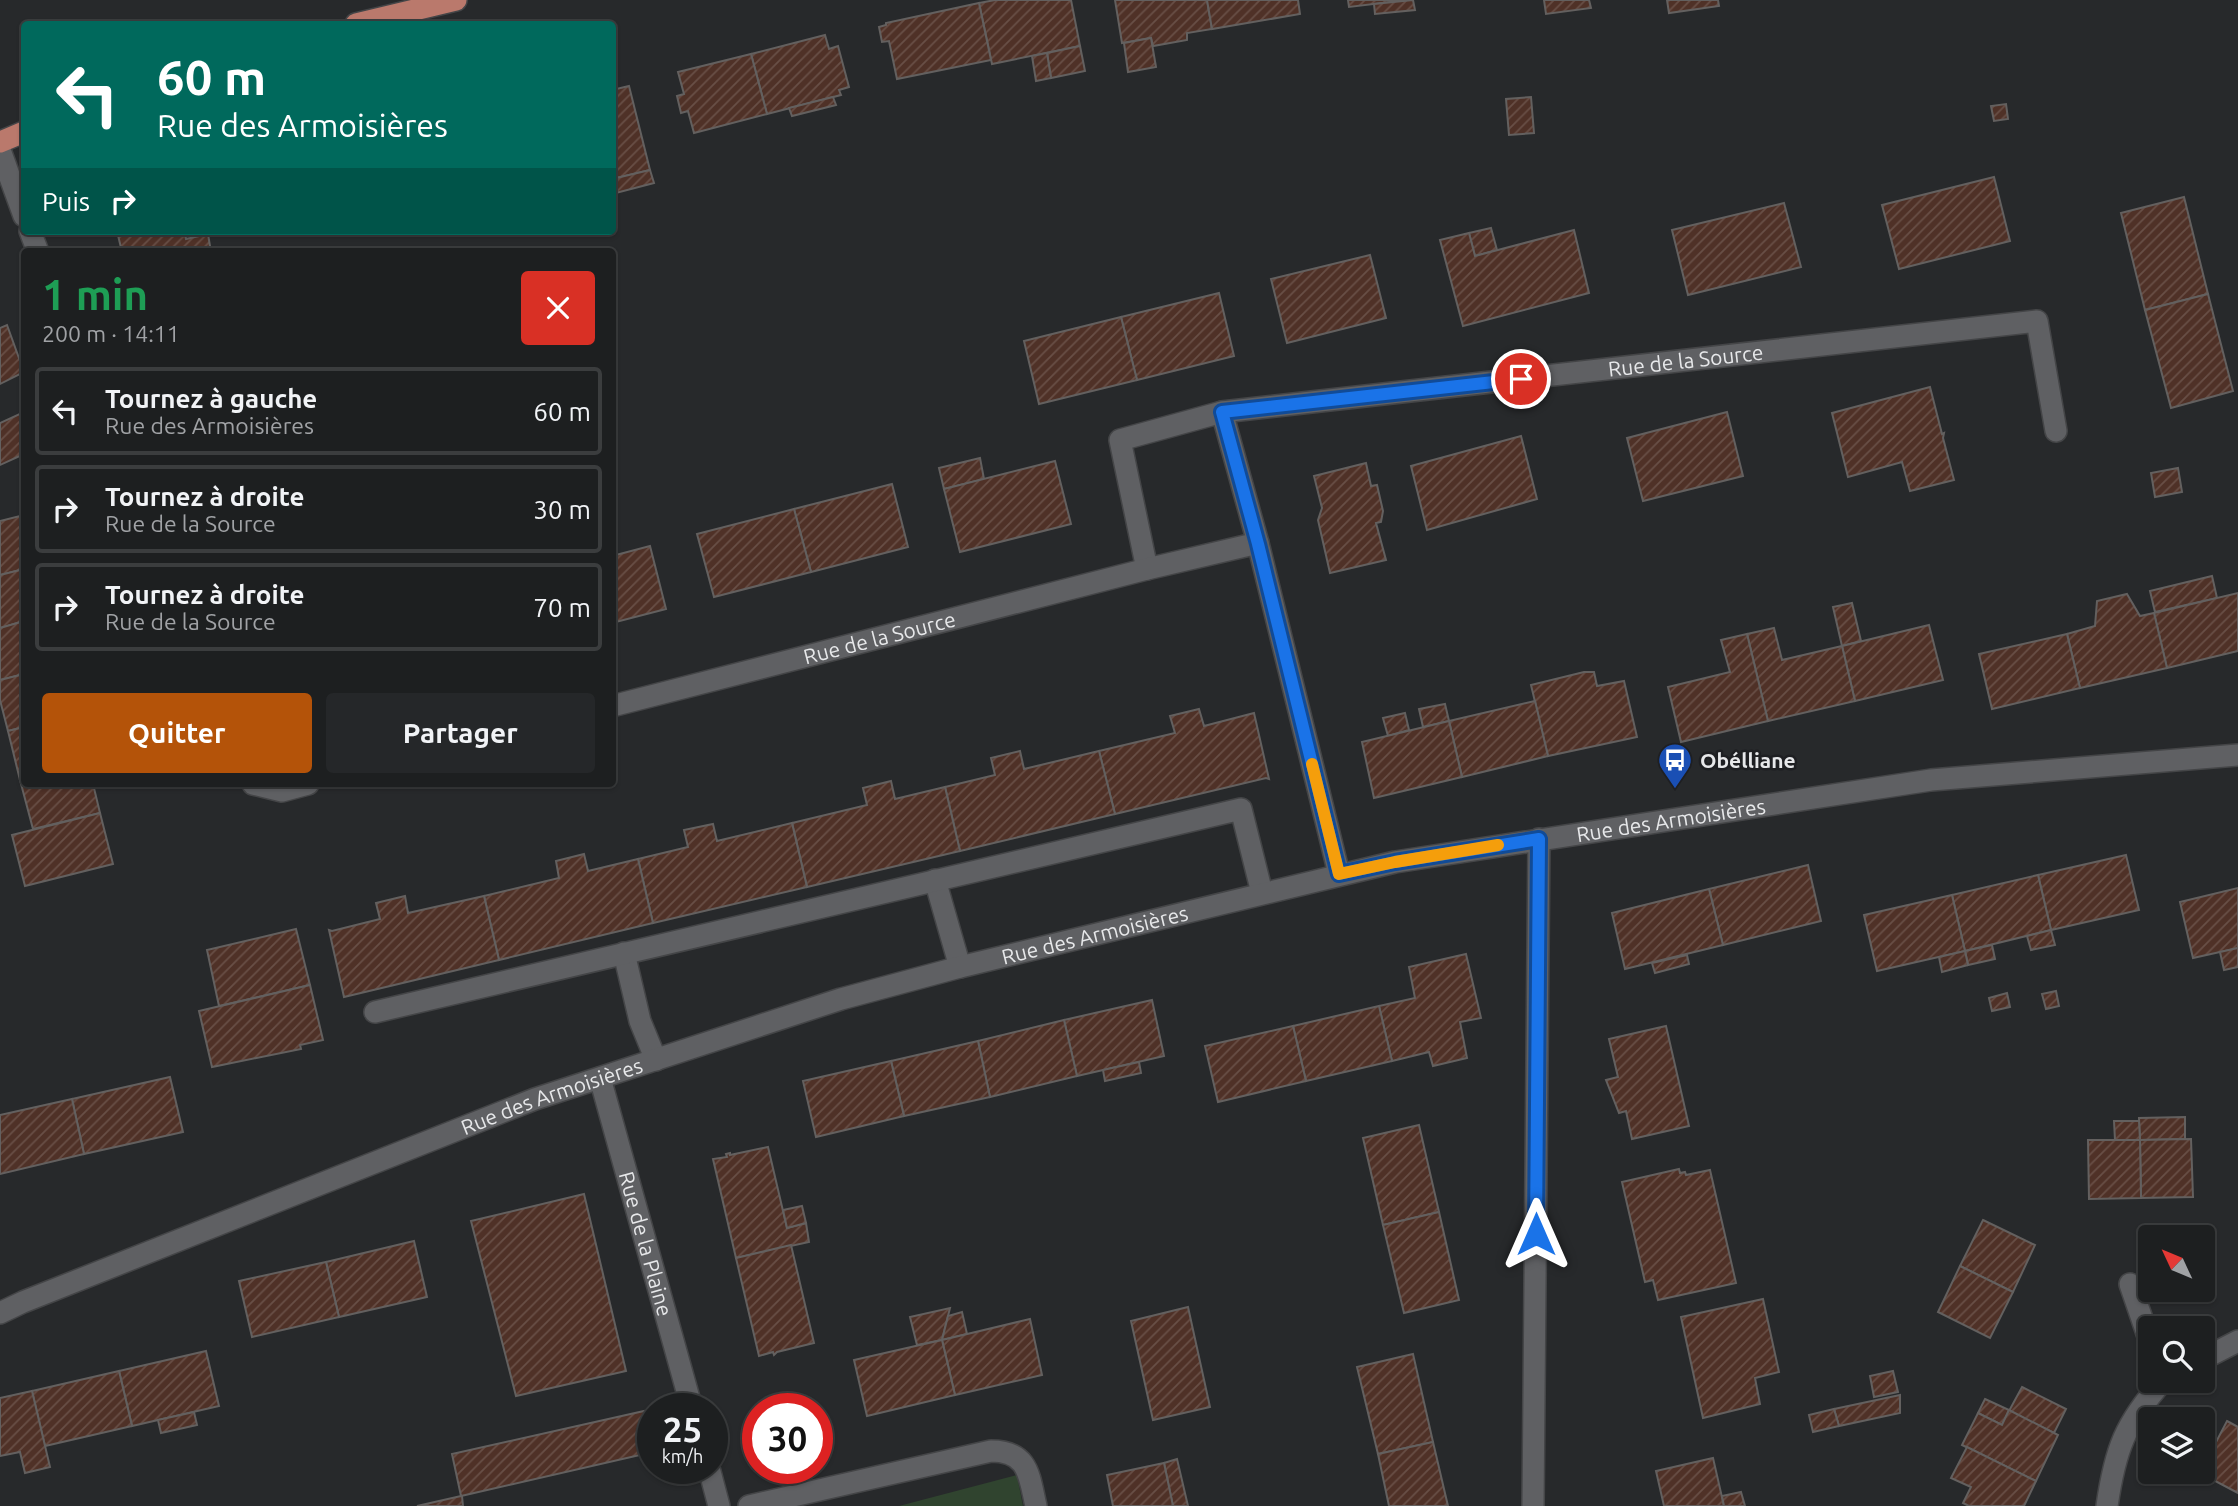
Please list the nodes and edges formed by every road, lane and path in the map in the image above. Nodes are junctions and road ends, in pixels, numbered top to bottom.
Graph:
1 (456, 0) edge
2 (368, 21) edge
3 (21, 133) edge
4 (0, 142) edge
5 (0, 150) edge
6 (21, 208) edge
7 (1222, 412) junction
8 (2056, 430) dead end
9 (1258, 544) junction
10 (1147, 569) junction
11 (616, 705) edge
12 (2238, 755) edge
13 (265, 787) edge
14 (297, 787) edge
15 (1539, 839) junction
16 (1339, 874) junction
17 (935, 880) junction
18 (1262, 893) junction
19 (624, 953) junction
20 (960, 967) junction
21 (375, 1012) dead end
22 (656, 1060) junction
23 (600, 1078) junction
24 (2130, 1284) dead end
25 (0, 1313) edge
26 (2141, 1316) edge
27 (2238, 1341) edge
28 (2215, 1353) edge
29 (688, 1393) edge
30 (2153, 1393) edge
31 (713, 1484) edge
32 (719, 1506) edge
33 (749, 1506) edge
34 (1036, 1506) edge
35 (1533, 1506) edge
36 (2107, 1506) edge

1 - 2 main road
3 - 4 main road
5 - 6 street
7 - 8 street, Rue de la Source
7 - 9 street
7 - 10 street, Rue de la Source
9 - 10 street, Rue de la Source
9 - 16 street
10 - 11 street, Rue de la Source
12 - 15 street, Rue des Armoisières
13 - 14 street
15 - 16 street, Rue des Armoisières
15 - 35 street
16 - 18 street, Rue des Armoisières
17 - 18 street
17 - 19 street
17 - 20 street
18 - 20 street, Rue des Armoisières
19 - 21 street
19 - 22 street
20 - 22 street, Rue des Armoisières
22 - 23 street, Rue des Armoisières
23 - 25 street, Rue des Armoisières
23 - 29 street, Rue de la Plaine
24 - 26 street
27 - 28 street
30 - 36 street
31 - 32 street
33 - 34 street

